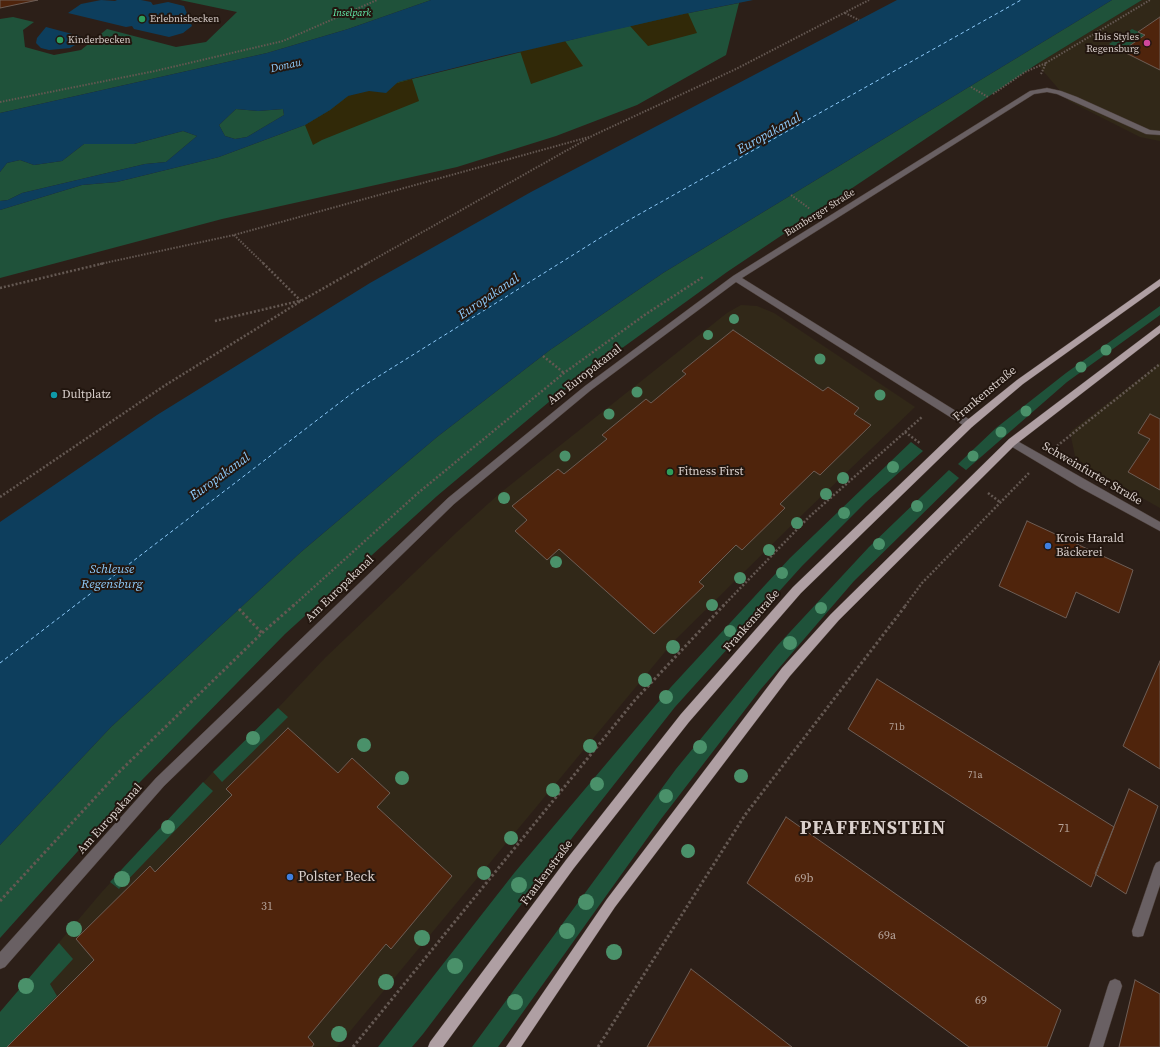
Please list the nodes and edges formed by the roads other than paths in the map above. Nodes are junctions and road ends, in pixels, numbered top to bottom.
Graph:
1 (1160, 133) edge
2 (736, 278) junction
3 (1160, 282) edge
4 (1160, 328) edge
5 (969, 424) junction
6 (1012, 442) junction
7 (1160, 527) edge
8 (1160, 867) edge
9 (1138, 931) dead end
10 (0, 962) edge
11 (1115, 986) dead end
12 (435, 1047) edge
13 (513, 1047) edge
14 (1096, 1047) edge

1 - 2 street, Bamberger Straße
2 - 5 street
2 - 10 street, Am Europakanal
3 - 5 main road, Frankenstraße
4 - 6 main road
5 - 12 main road, Frankenstraße
6 - 7 street, Schweinfurter Straße
6 - 13 main road
8 - 9 street
11 - 14 street

